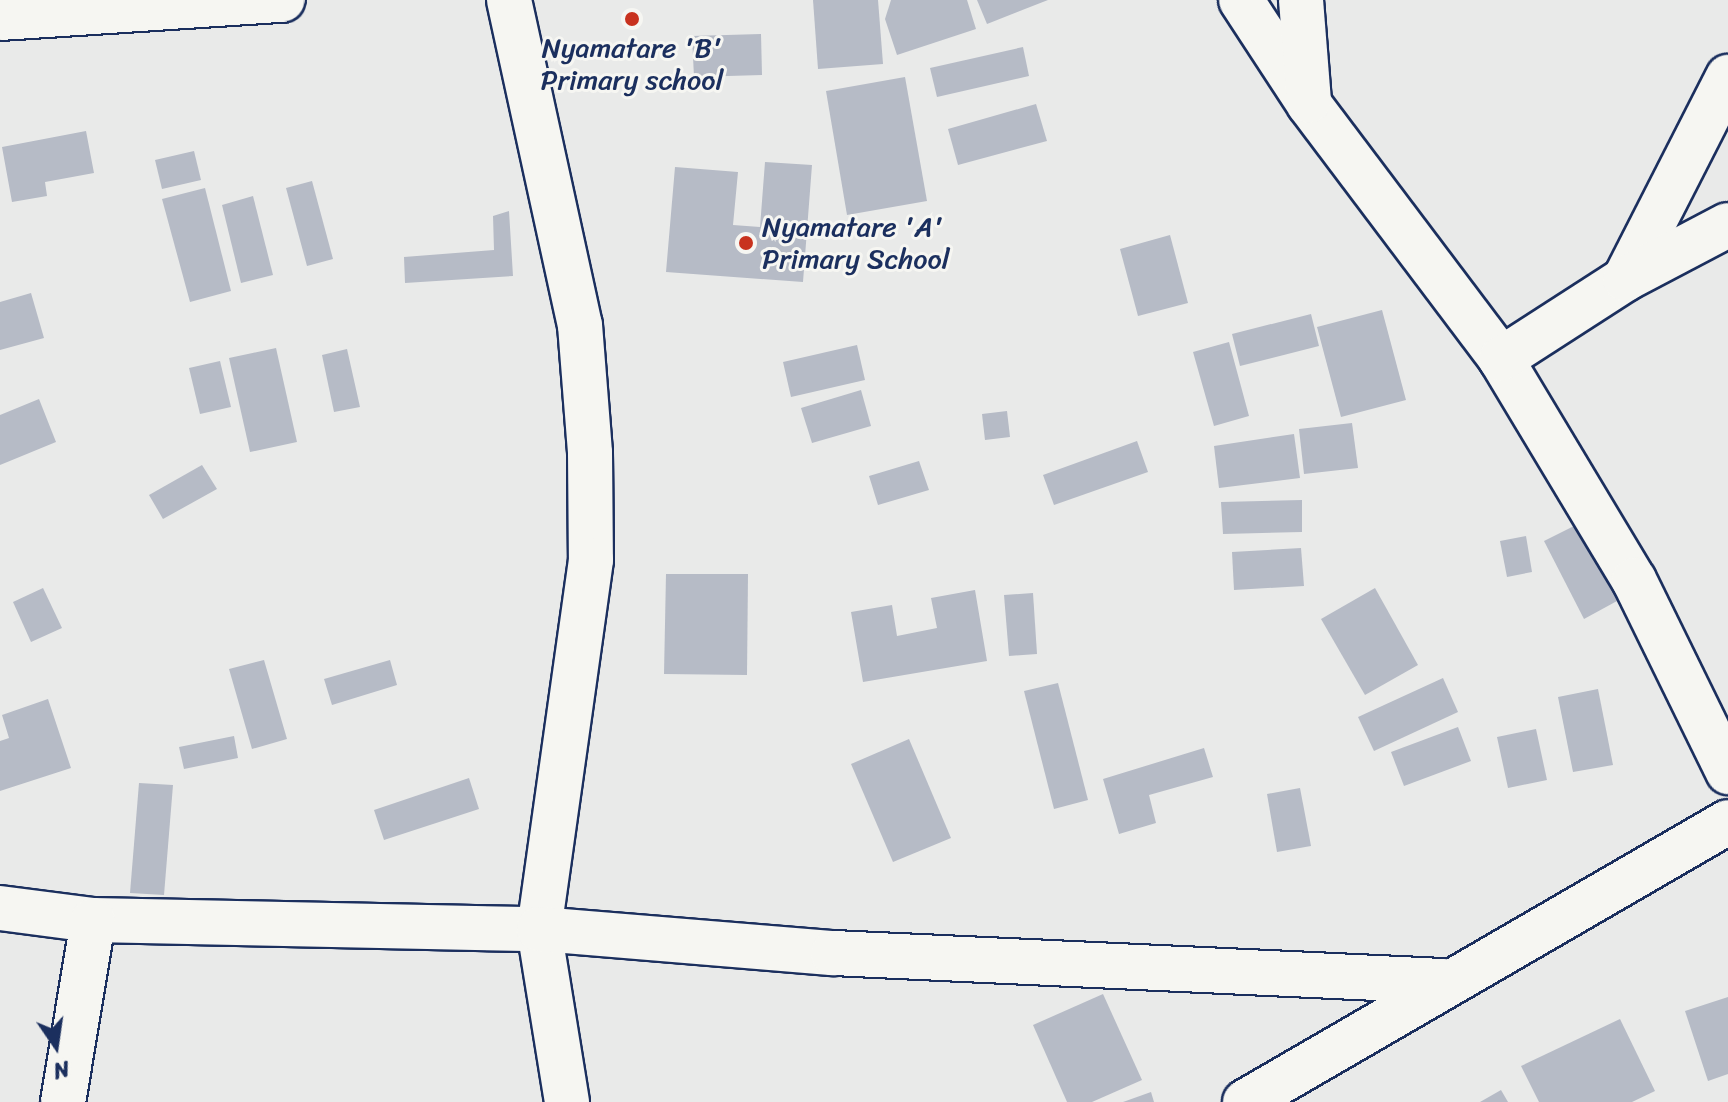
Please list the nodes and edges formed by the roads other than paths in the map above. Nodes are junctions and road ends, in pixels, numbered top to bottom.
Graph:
1 (282, 0) edge
2 (509, 0) edge
3 (1241, 0) edge
4 (1301, 0) edge
5 (0, 18) edge
6 (1728, 77) edge
7 (1309, 104) junction
8 (1728, 225) edge
9 (1625, 279) junction
10 (1501, 359) junction
11 (1728, 772) edge
12 (1728, 822) edge
13 (0, 908) edge
14 (93, 920) junction
15 (539, 929) junction
16 (1443, 981) junction
17 (1289, 1092) edge
18 (63, 1102) edge
19 (567, 1102) edge
20 (1245, 1102) edge

1 - 5 street
2 - 15 street
3 - 7 street
4 - 7 street
6 - 9 street
7 - 10 street
8 - 9 street
9 - 10 street
10 - 11 street
12 - 16 street
13 - 14 street
14 - 15 street
14 - 18 street
15 - 16 street
15 - 19 street
16 - 17 street
17 - 20 street

